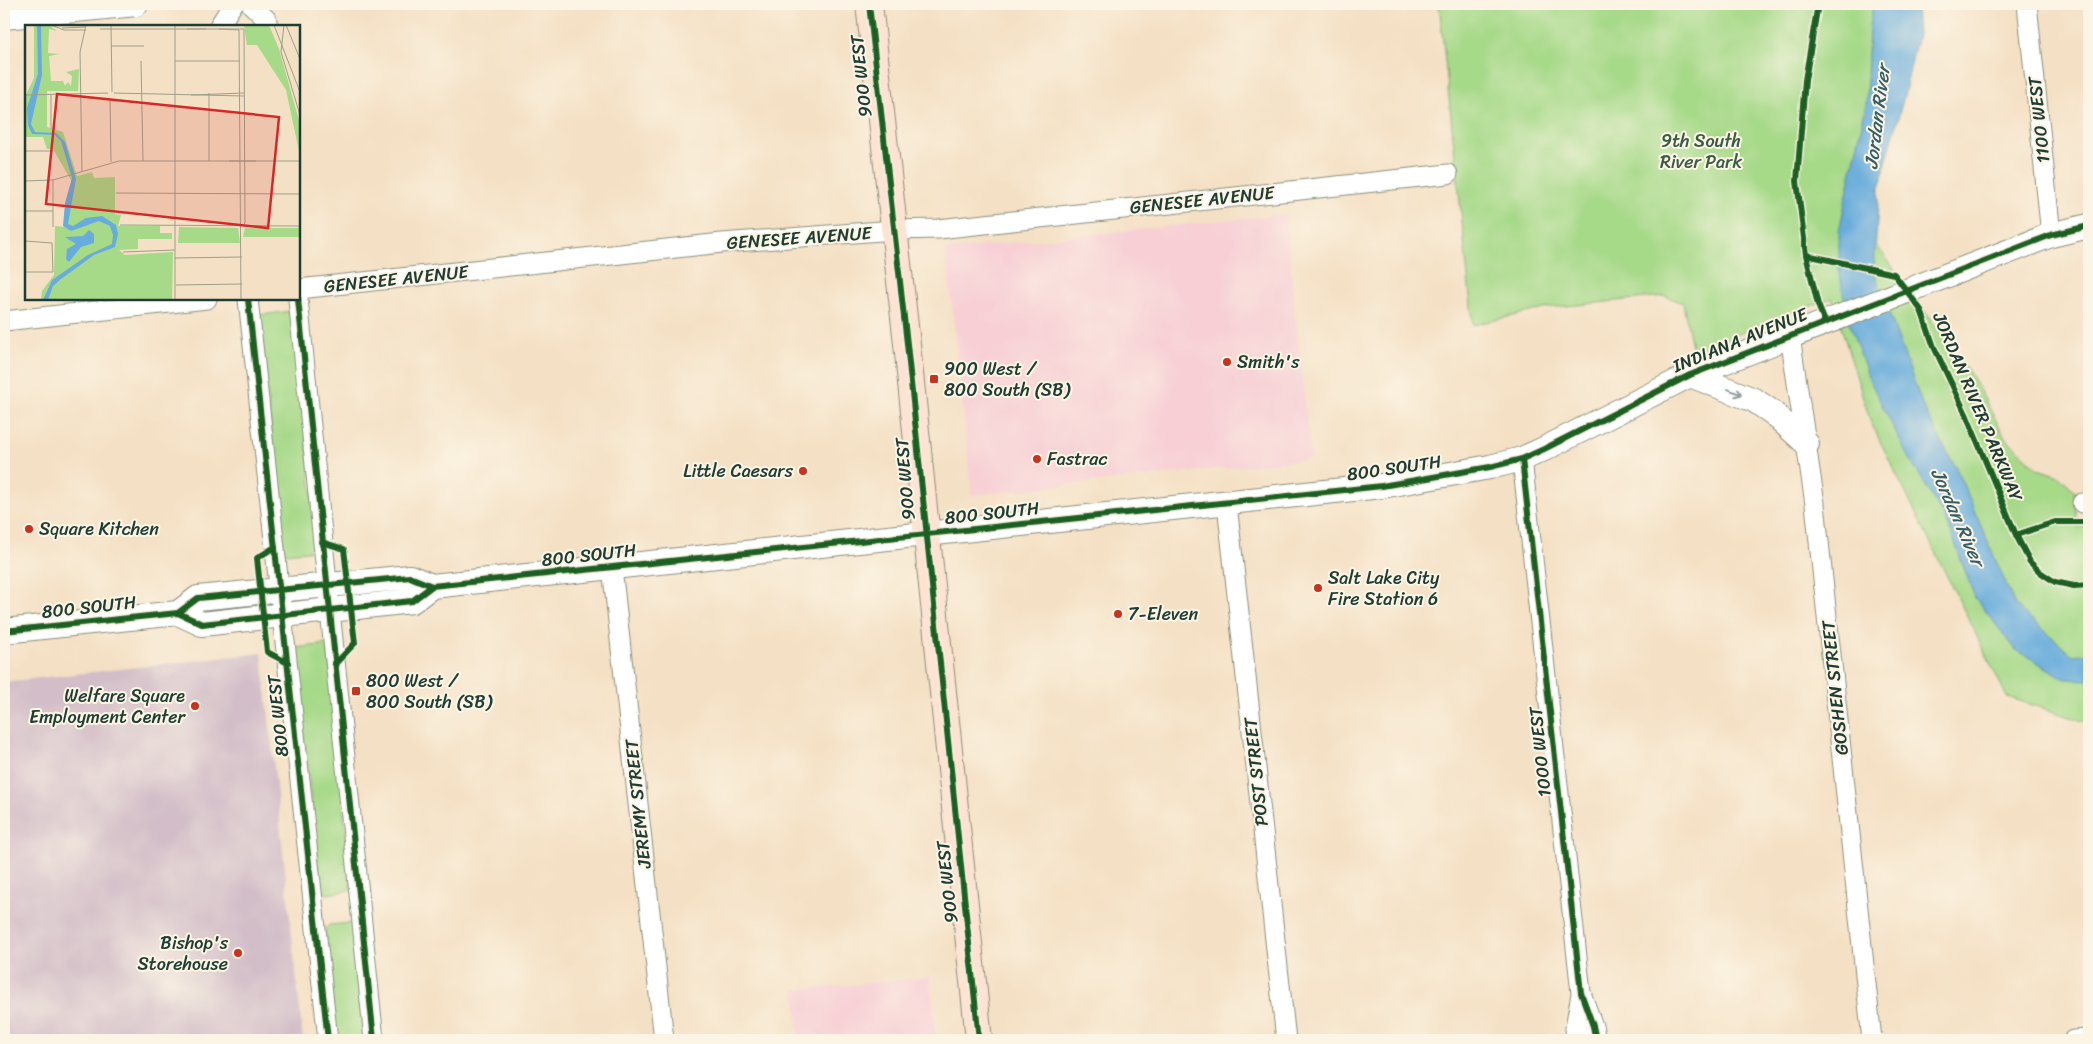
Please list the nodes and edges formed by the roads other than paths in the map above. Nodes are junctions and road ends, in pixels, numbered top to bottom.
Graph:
1 (136, 4) edge
2 (233, 4) edge
3 (251, 4) edge
4 (869, 4) edge
5 (2027, 4) edge
6 (4, 18) edge
7 (219, 25) edge
8 (267, 25) edge
9 (1448, 174) dead end
10 (2089, 226) edge
11 (894, 230) junction
12 (2051, 236) junction
13 (300, 289) edge
14 (197, 300) edge
15 (248, 300) edge
16 (298, 300) edge
17 (4, 320) edge
18 (1790, 336) junction
19 (1690, 375) junction
20 (1807, 444) junction
21 (1522, 458) junction
22 (1227, 504) junction
23 (926, 534) junction
24 (612, 568) junction
25 (326, 585) junction
26 (432, 586) junction
27 (280, 590) junction
28 (329, 610) junction
29 (178, 613) junction
30 (283, 615) junction
31 (4, 631) edge
32 (1581, 993) junction
33 (2089, 1038) edge
34 (328, 1040) edge
35 (374, 1040) edge
36 (664, 1040) edge
37 (978, 1040) edge
38 (1286, 1040) edge
39 (1576, 1040) edge
40 (1596, 1040) edge
41 (1872, 1040) edge
42 (2073, 1040) edge

1 - 6 street
2 - 7 street
3 - 8 street
4 - 11 main road, 900 WEST
5 - 12 street, 1100 WEST
9 - 11 street, GENESEE AVENUE
10 - 12 street, INDIANA AVENUE
11 - 13 street, GENESEE AVENUE
11 - 23 main road, 900 WEST
12 - 18 street, INDIANA AVENUE
14 - 17 street
15 - 27 street, 800 WEST
16 - 25 street
18 - 19 street, INDIANA AVENUE
18 - 20 street, GOSHEN STREET
19 -> 20 street
19 - 21 street, INDIANA AVENUE
20 - 41 street, GOSHEN STREET
21 - 22 street, 800 SOUTH
21 - 32 street, 1000 WEST
22 - 23 street, 800 SOUTH
22 - 38 street, POST STREET
23 - 24 street, 800 SOUTH
23 - 37 main road, 900 WEST
24 - 26 street, 800 SOUTH
24 - 36 street, JEREMY STREET
25 - 26 street, 800 SOUTH
25 - 27 street, 800 SOUTH
25 - 28 street
26 - 28 street
27 - 29 street, 800 SOUTH
27 - 30 street, 800 WEST
28 - 30 street
28 - 35 street
29 - 30 street
29 - 31 street, 800 SOUTH
30 - 34 street, 800 WEST
32 - 39 street, 1000 WEST
32 - 40 street, 1000 WEST
33 - 42 street

